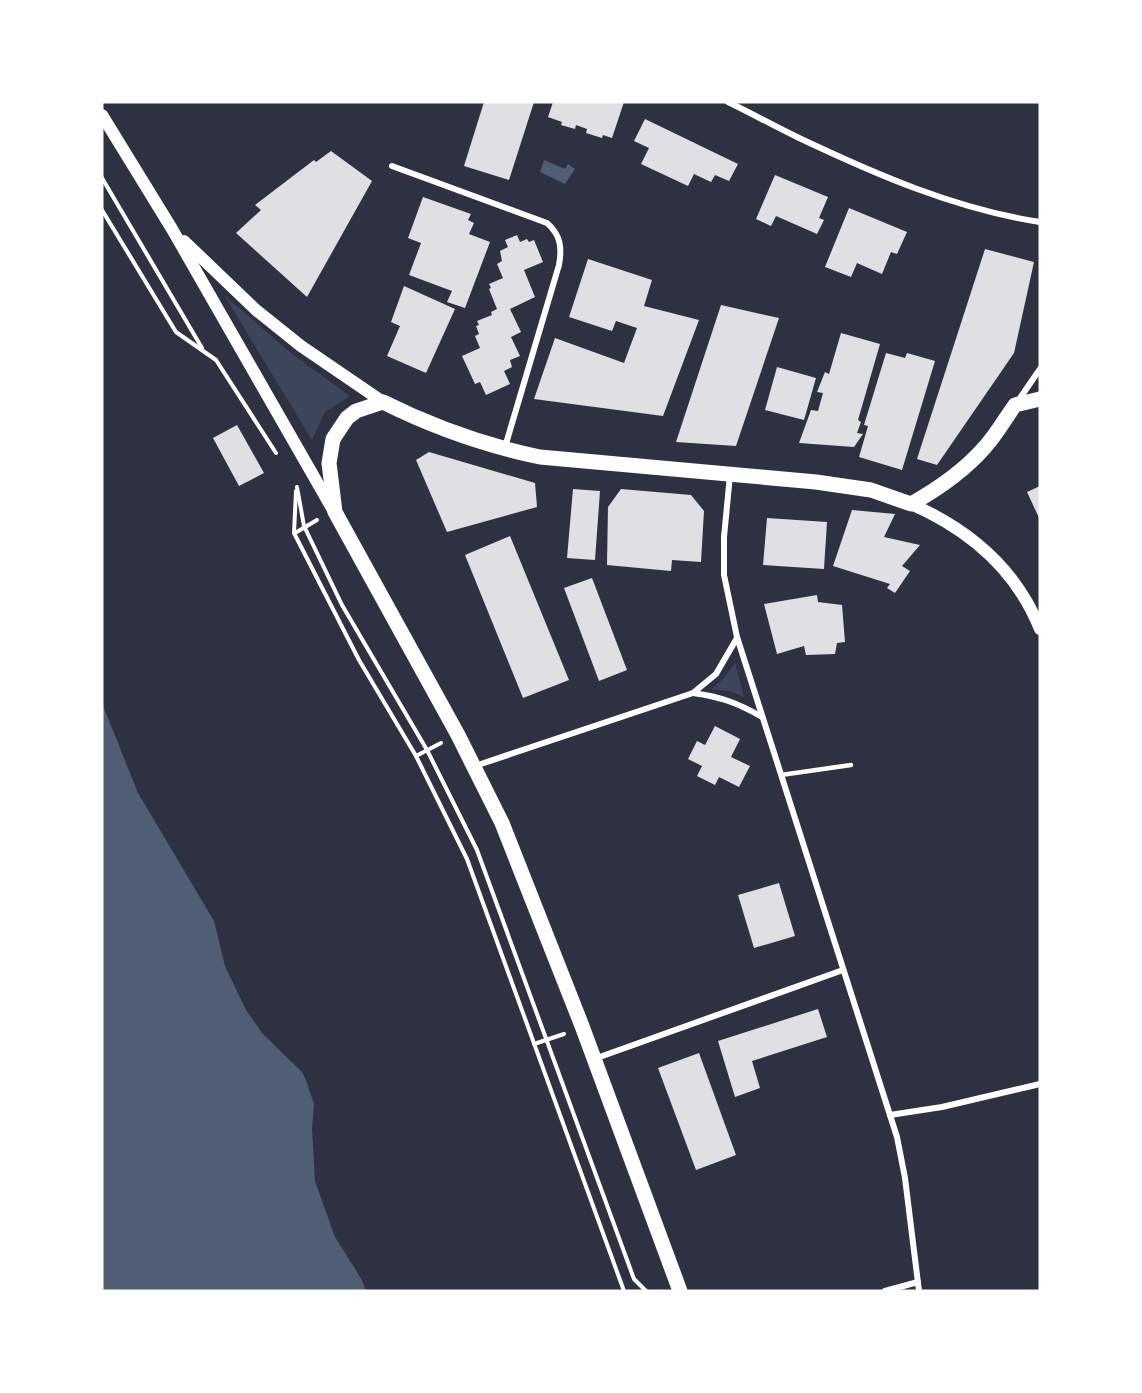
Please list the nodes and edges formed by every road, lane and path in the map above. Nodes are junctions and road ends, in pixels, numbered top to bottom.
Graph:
1 (728, 102) edge
2 (102, 115) edge
3 (392, 166) dead end
4 (102, 178) edge
5 (102, 210) edge
6 (1040, 222) edge
7 (172, 230) junction
8 (203, 350) junction
9 (1040, 369) edge
10 (1040, 399) edge
11 (383, 402) junction
12 (1015, 405) junction
13 (504, 450) junction
14 (278, 456) dead end
15 (730, 474) junction
16 (911, 504) junction
17 (334, 512) junction
18 (304, 526) junction
19 (294, 533) junction
20 (1040, 629) edge
21 (737, 637) junction
22 (693, 693) junction
23 (763, 718) junction
24 (458, 735) junction
25 (427, 750) junction
26 (416, 756) junction
27 (851, 765) dead end
28 (473, 767) junction
29 (781, 775) junction
30 (843, 970) junction
31 (582, 1026) junction
32 (547, 1041) junction
33 (534, 1044) junction
34 (594, 1059) junction
35 (1040, 1084) edge
36 (891, 1115) junction
37 (918, 1282) junction
38 (624, 1291) edge
39 (646, 1291) edge
40 (680, 1291) edge
41 (885, 1291) edge
42 (919, 1291) edge

1 - 6 street
2 - 7 main road
3 - 13 street
4 - 8 path
5 - 8 path
7 - 11 main road
7 - 17 main road
8 - 14 path
9 - 12 street
10 - 12 main road
11 - 13 main road
11 - 17 main road
12 - 16 main road
13 - 15 main road
15 - 16 main road
15 - 21 street
16 - 20 main road
17 - 18 path
17 - 24 main road
18 - 19 path
18 - 19 path
18 - 25 path
19 - 26 path
21 - 22 street
21 - 23 street
22 - 23 street
22 - 28 street
23 - 29 street
24 - 25 path
24 - 28 main road
25 - 26 path
25 - 32 path
26 - 33 path
27 - 29 lane
28 - 31 main road
29 - 30 street
30 - 34 street
30 - 36 street
31 - 32 path
31 - 34 main road
32 - 33 path
32 - 39 path
33 - 38 path
34 - 40 main road
35 - 36 street
36 - 37 street
37 - 41 street
37 - 42 street

